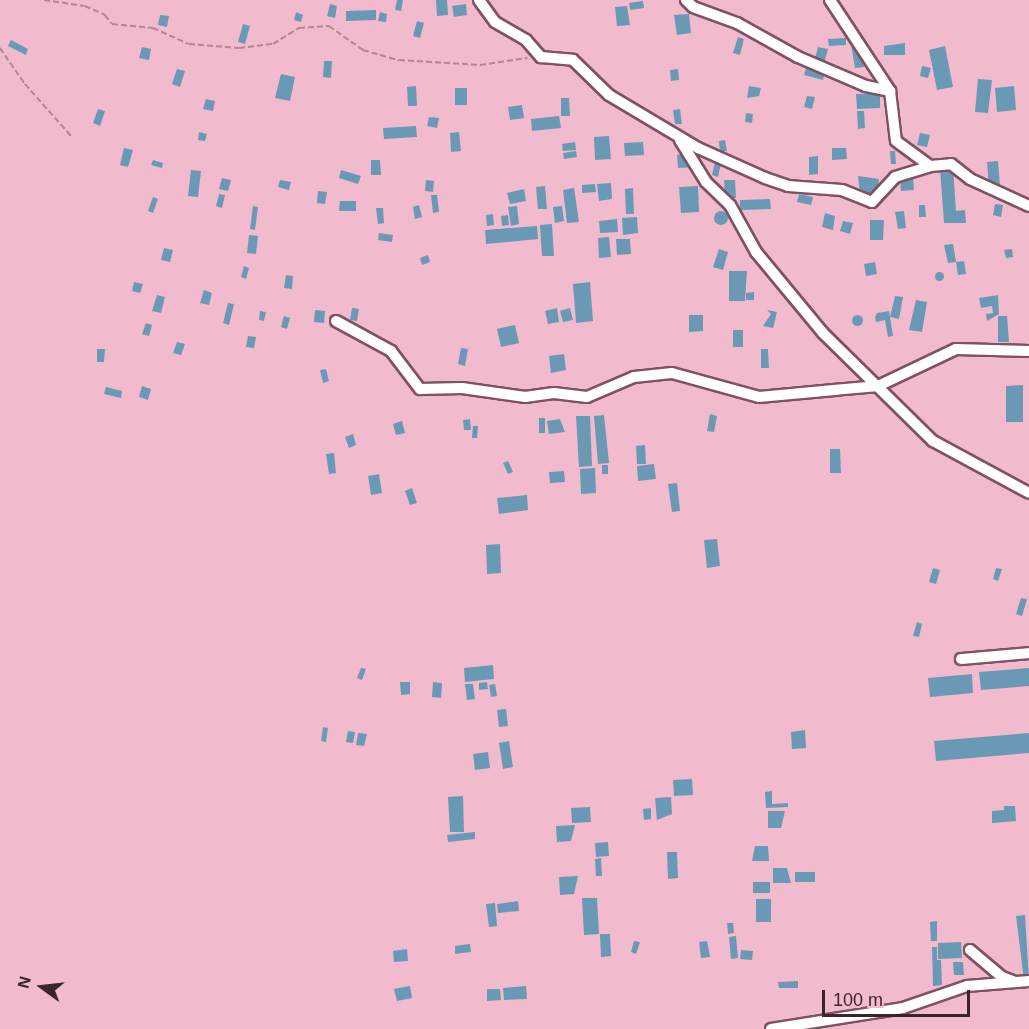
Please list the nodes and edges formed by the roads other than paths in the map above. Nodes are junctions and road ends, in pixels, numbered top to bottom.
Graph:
1 (479, 0) edge
2 (686, 0) edge
3 (830, 0) edge
4 (890, 91) junction
5 (675, 133) junction
6 (930, 166) junction
7 (1029, 206) edge
8 (336, 321) dead end
9 (1029, 351) edge
10 (878, 386) junction
11 (1029, 493) edge
12 (1029, 653) edge
13 (961, 659) dead end
14 (970, 950) dead end
15 (1029, 981) edge
16 (1016, 982) junction
17 (771, 1029) edge

1 - 5 street
2 - 4 street
3 - 4 street
4 - 6 street
5 - 6 street
5 - 10 street
6 - 7 street
8 - 10 street
9 - 10 street
10 - 11 street
12 - 13 street
14 - 16 street
15 - 16 street
16 - 17 street

